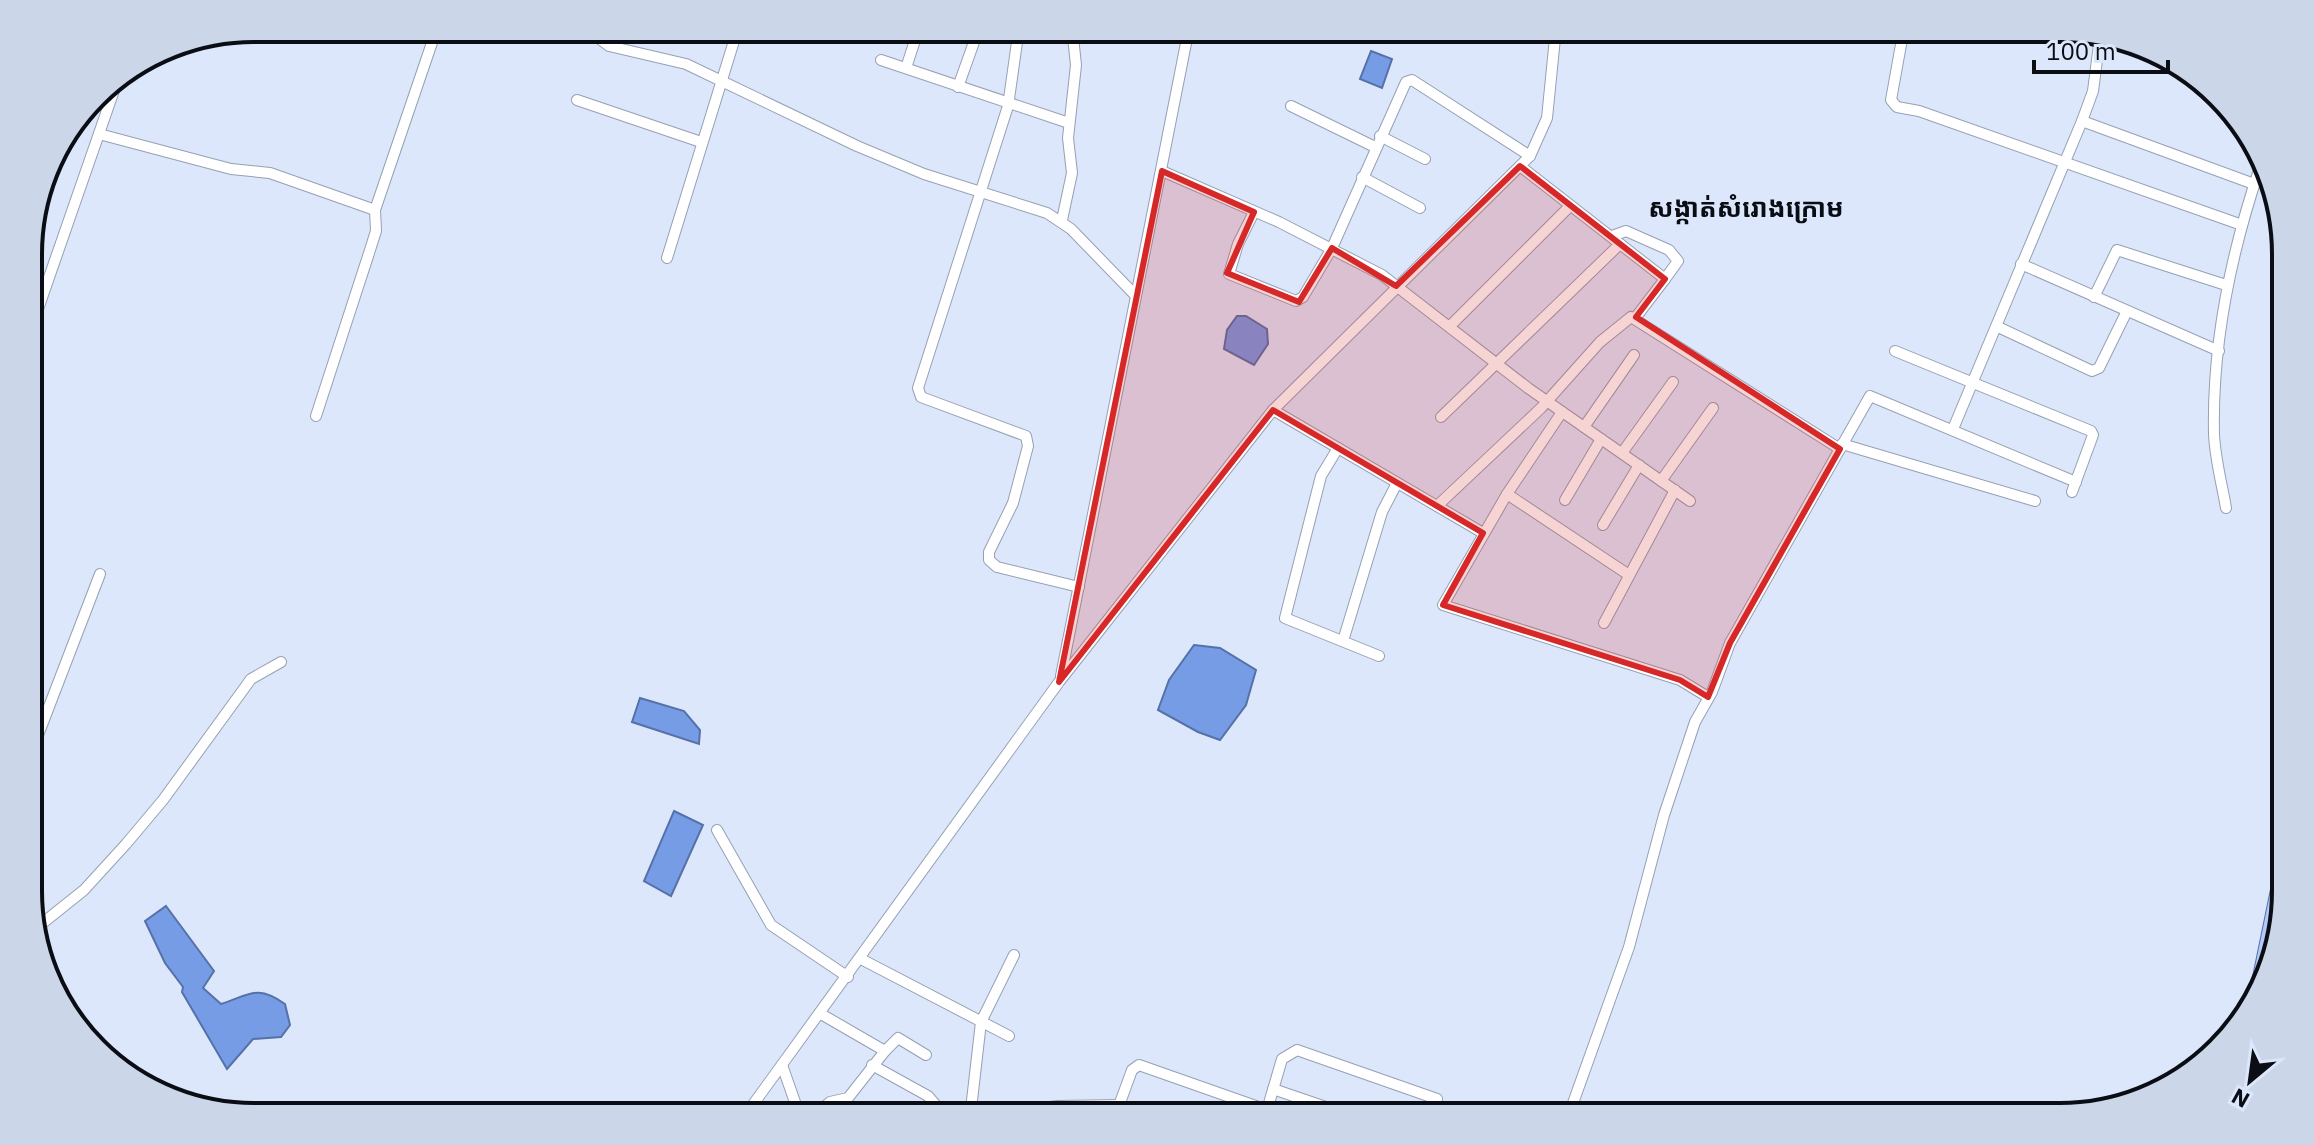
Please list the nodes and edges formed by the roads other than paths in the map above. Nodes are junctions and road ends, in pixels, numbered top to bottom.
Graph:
1 (432, 42) edge
2 (604, 42) edge
3 (733, 42) edge
4 (914, 42) edge
5 (974, 42) edge
6 (1017, 42) edge
7 (1074, 42) edge
8 (1186, 42) edge
9 (1555, 42) edge
10 (1902, 42) edge
11 (2099, 46) edge
12 (881, 60) dead end
13 (906, 68) junction
14 (719, 81) junction
15 (958, 87) junction
16 (112, 97) edge
17 (577, 100) dead end
18 (1008, 106) junction
19 (1291, 106) dead end
20 (2082, 121) junction
21 (1069, 123) junction
22 (99, 134) junction
23 (701, 142) junction
24 (1377, 142) junction
25 (1530, 156) junction
26 (1425, 159) dead end
27 (2064, 162) junction
28 (1520, 166) junction
29 (1162, 171) junction
30 (2257, 176) edge
31 (1362, 177) junction
32 (2254, 184) junction
33 (983, 193) junction
34 (1570, 206) junction
35 (1420, 208) dead end
36 (375, 210) junction
37 (1254, 212) junction
38 (1062, 220) junction
39 (2242, 225) junction
40 (1616, 240) junction
41 (1332, 248) junction
42 (667, 258) dead end
43 (2021, 264) junction
44 (1665, 279) junction
45 (2226, 285) junction
46 (1396, 286) junction
47 (1136, 296) junction
48 (2094, 297) junction
49 (42, 298) edge
50 (2126, 313) junction
51 (1636, 317) junction
52 (1450, 326) junction
53 (1998, 327) junction
54 (1895, 351) dead end
55 (2219, 351) junction
56 (1634, 355) dead end
57 (1498, 364) junction
58 (1673, 382) dead end
59 (1972, 382) junction
60 (1547, 401) junction
61 (1713, 408) dead end
62 (1273, 410) junction
63 (1562, 412) junction
64 (316, 416) dead end
65 (1441, 417) dead end
66 (1584, 427) junction
67 (1953, 429) junction
68 (1601, 439) junction
69 (1841, 447) junction
70 (1338, 448) junction
71 (1622, 453) junction
72 (1639, 465) junction
73 (1661, 481) junction
74 (1397, 483) junction
75 (1675, 490) junction
76 (1507, 494) junction
77 (1565, 500) dead end
78 (1690, 501) dead end
79 (2035, 501) dead end
80 (1437, 506) junction
81 (2226, 508) dead end
82 (1603, 525) dead end
83 (1483, 533) junction
84 (100, 574) dead end
85 (1629, 575) junction
86 (1079, 587) junction
87 (1604, 623) dead end
88 (1343, 641) junction
89 (1379, 656) dead end
90 (281, 662) dead end
91 (1059, 682) junction
92 (1708, 697) junction
93 (42, 725) edge
94 (717, 830) dead end
95 (45, 922) edge
96 (1014, 955) dead end
97 (861, 959) junction
98 (848, 977) junction
99 (821, 1014) junction
100 (981, 1022) junction
101 (1009, 1036) dead end
102 (885, 1051) junction
103 (926, 1055) dead end
104 (782, 1065) junction
105 (872, 1065) junction
106 (1273, 1089) junction
107 (1437, 1099) dead end
108 (754, 1103) edge
109 (795, 1103) edge
110 (835, 1103) edge
111 (934, 1103) edge
112 (970, 1103) edge
113 (1121, 1103) edge
114 (1240, 1103) edge
115 (1269, 1103) edge
116 (1314, 1103) edge
117 (1573, 1103) edge

1 - 36 street
2 - 14 street
3 - 14 street
4 - 13 street
5 - 15 street
6 - 18 street
7 - 21 street
8 - 29 street
9 - 25 street
10 - 27 street
11 - 20 street
12 - 13 street
13 - 15 street
14 - 23 street
14 - 33 street
15 - 18 street
16 - 22 street
17 - 23 street
18 - 21 street
18 - 33 street
19 - 24 street
20 - 27 street
20 - 32 street
21 - 38 street
22 - 36 street
22 - 49 street
23 - 42 street
24 - 25 street
24 - 26 street
24 - 31 street
25 - 28 street
27 - 39 street
27 - 43 street
28 - 34 street
28 - 46 street
29 - 37 street
29 - 47 street
30 - 32 street
31 - 35 street
31 - 41 street
32 - 39 street
33 - 38 street
33 - 86 street
34 - 40 street
34 - 52 street
36 - 64 street
37 - 41 street
37 - 41 street
38 - 47 street
39 - 45 street
40 - 44 street
40 - 44 street
40 - 57 street
41 - 46 street
43 - 48 street
43 - 53 street
44 - 51 street
45 - 48 street
45 - 55 street
46 - 52 street
46 - 62 street
47 - 86 street
48 - 50 street
50 - 53 street
50 - 55 street
51 - 60 street
51 - 69 street
52 - 57 street
53 - 59 street
54 - 59 street
55 - 81 street
56 - 66 street
57 - 60 street
57 - 65 street
58 - 71 street
59 - 67 street
59 - 67 street
60 - 63 street
60 - 80 street
61 - 73 street
62 - 70 street
62 - 91 street
63 - 66 street
63 - 76 street
66 - 68 street
67 - 69 street
68 - 71 street
68 - 77 street
69 - 79 street
69 - 92 street
70 - 74 street
70 - 88 street
71 - 72 street
72 - 73 street
72 - 82 street
73 - 75 street
74 - 80 street
74 - 88 street
75 - 78 street
75 - 85 street
76 - 83 street
76 - 85 street
80 - 83 street
83 - 92 street
84 - 93 street
85 - 87 street
86 - 91 street
88 - 89 street
90 - 95 street
91 - 97 street
92 - 117 street
94 - 98 street
96 - 100 street
97 - 98 street
97 - 100 street
98 - 99 street
99 - 102 street
99 - 104 street
100 - 101 street
100 - 112 street
102 - 103 street
102 - 105 street
104 - 108 street
104 - 109 street
105 - 110 street
105 - 111 street
106 - 107 street
106 - 115 street
106 - 116 street
113 - 114 street

